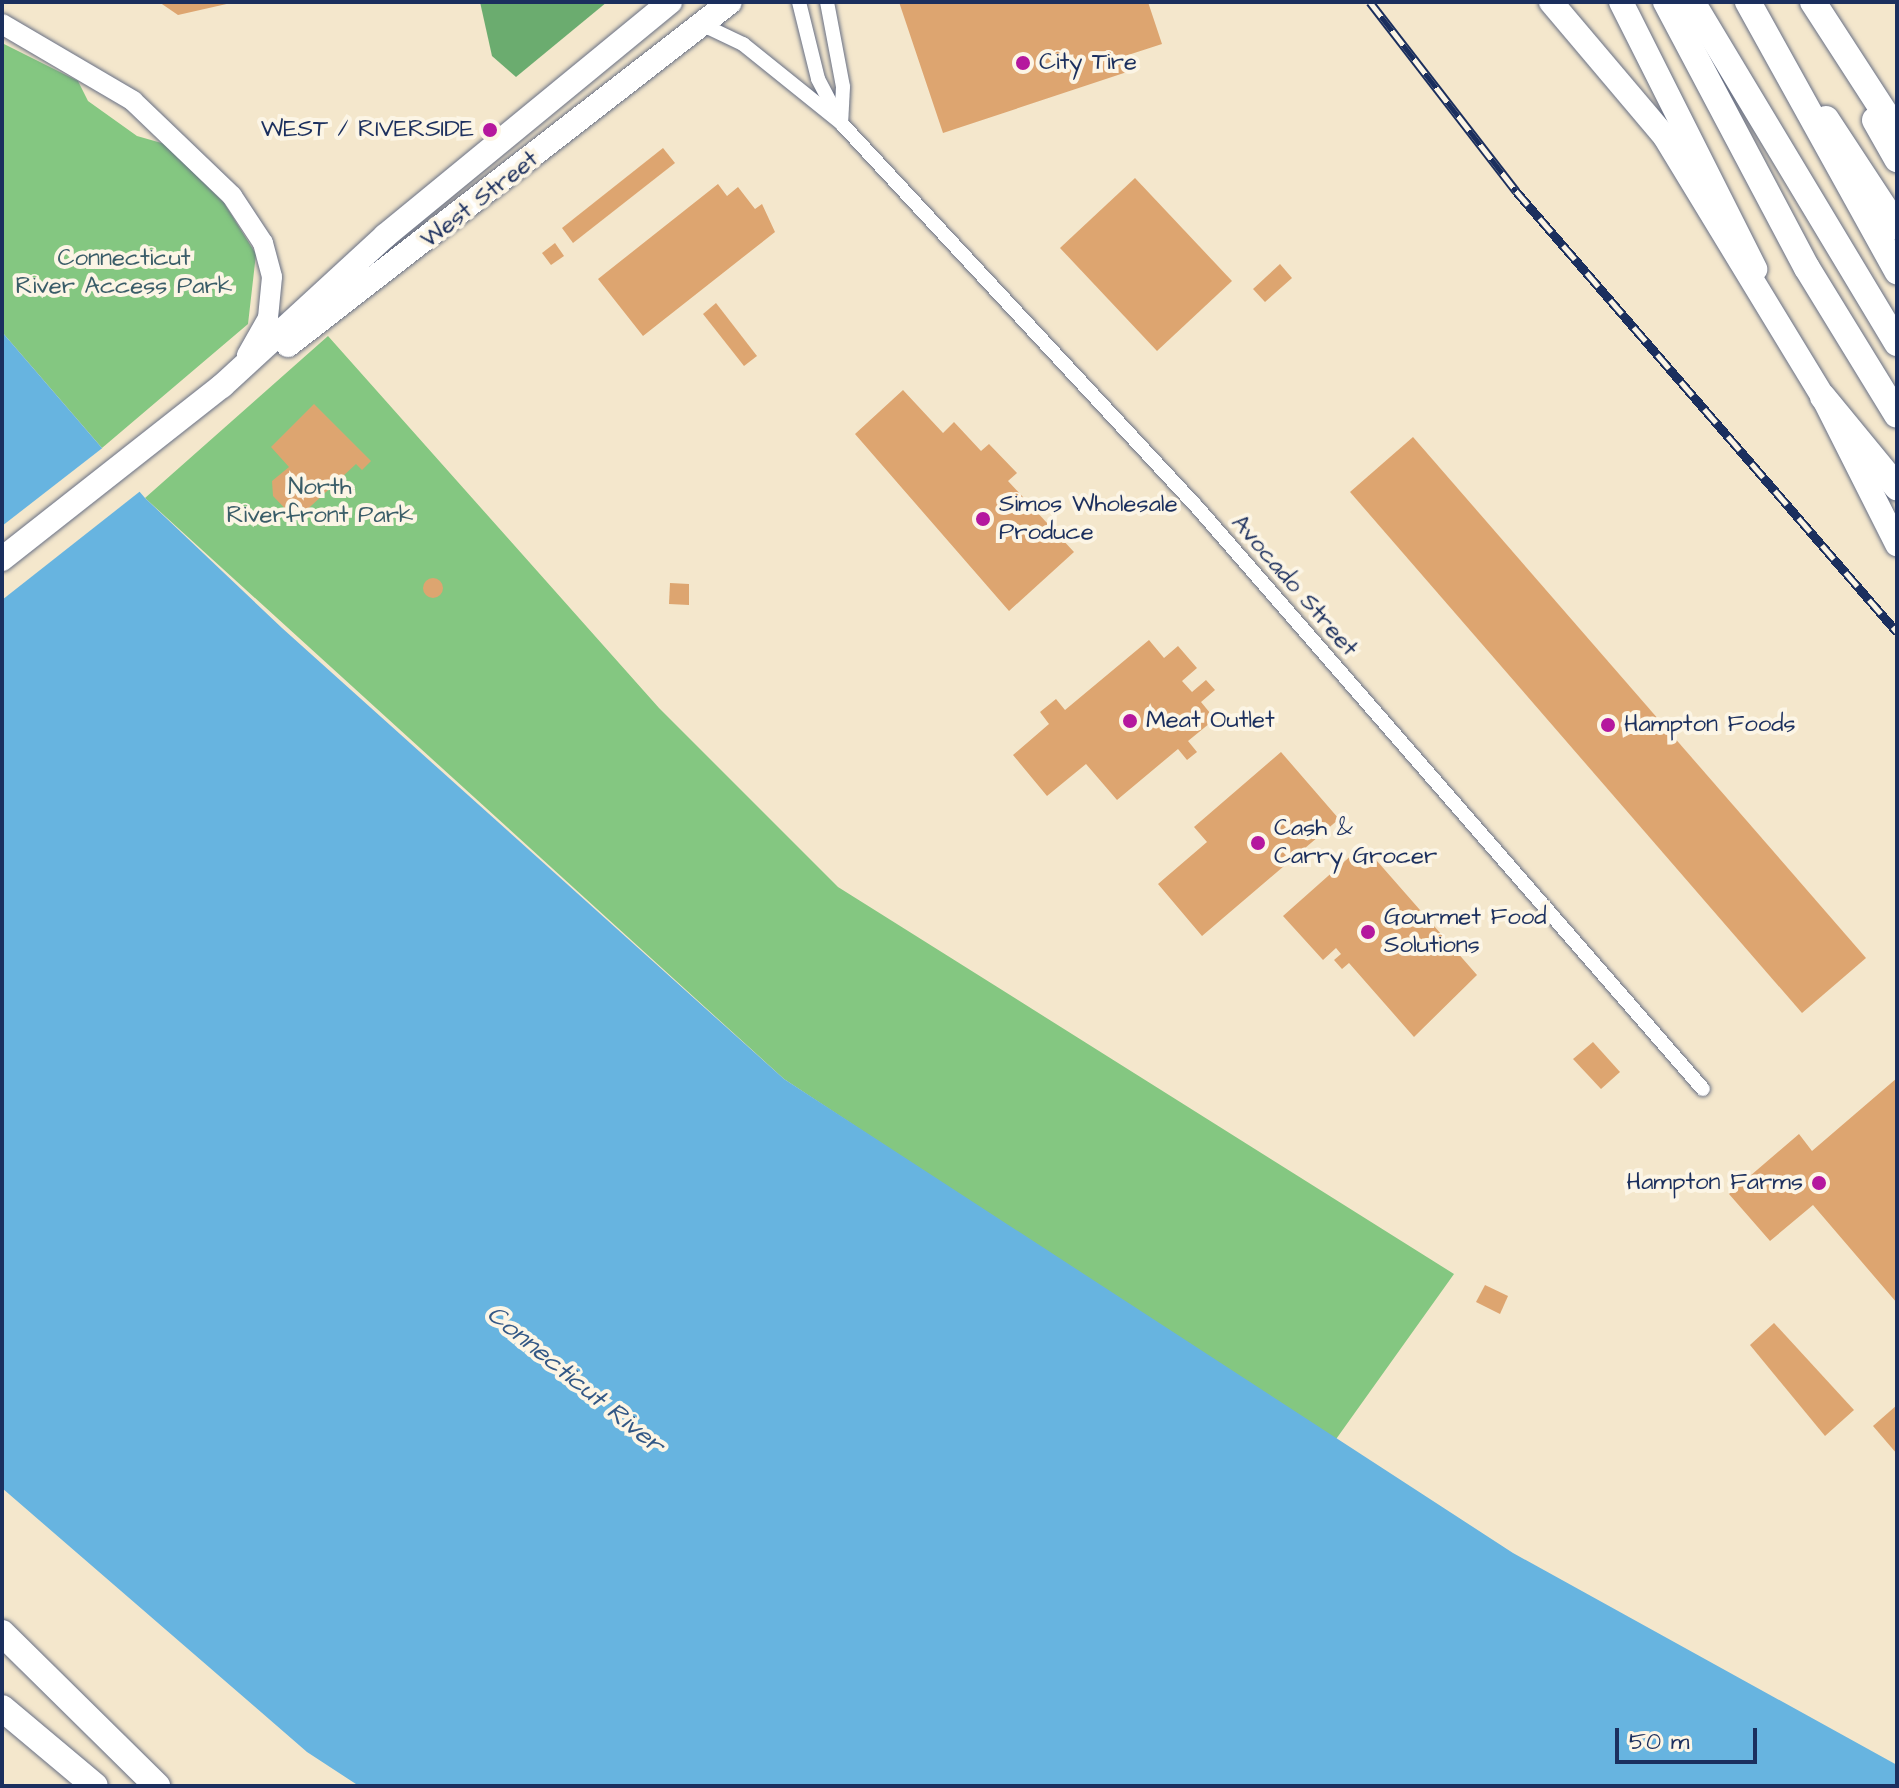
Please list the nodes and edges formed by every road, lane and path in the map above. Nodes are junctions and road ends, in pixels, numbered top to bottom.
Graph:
1 (670, 2) edge
2 (730, 2) edge
3 (799, 2) edge
4 (827, 2) edge
5 (1551, 2) edge
6 (1621, 2) edge
7 (1666, 2) edge
8 (1692, 2) edge
9 (1749, 2) edge
10 (1819, 13) edge
11 (2, 24) edge
12 (701, 24) junction
13 (841, 123) junction
14 (1897, 132) edge
15 (1897, 159) edge
16 (402, 221) junction
17 (1897, 227) edge
18 (422, 245) junction
19 (1897, 271) edge
20 (1781, 326) junction
21 (1897, 343) edge
22 (222, 386) junction
23 (1823, 397) junction
24 (1897, 415) edge
25 (1897, 487) edge
26 (1897, 544) edge
27 (2, 559) edge
28 (1703, 1089) dead end
29 (2, 1633) edge
30 (2, 1657) edge
31 (2, 1708) edge
32 (2, 1718) edge
33 (92, 1783) edge
34 (150, 1786) edge
35 (157, 1786) edge

1 - 16 main road, West Street
2 - 12 main road, West Street
3 - 13 street, Avocado Street
4 - 13 street
5 - 20 main road
6 - 20 main road
7 - 24 highway
8 - 21 highway
9 - 17 highway
9 - 19 highway
10 - 14 highway
10 - 15 highway
11 - 22 street
12 - 13 street, Avocado Street
12 - 18 main road, West Street
13 - 28 street, Avocado Street
16 - 18 main road
16 - 22 main road, West Street
18 - 22 main road, West Street
20 - 23 main road
22 - 27 main road, West Street
23 - 25 highway
23 - 26 main road
29 - 35 highway
30 - 34 highway
31 - 33 highway
32 - 33 highway

